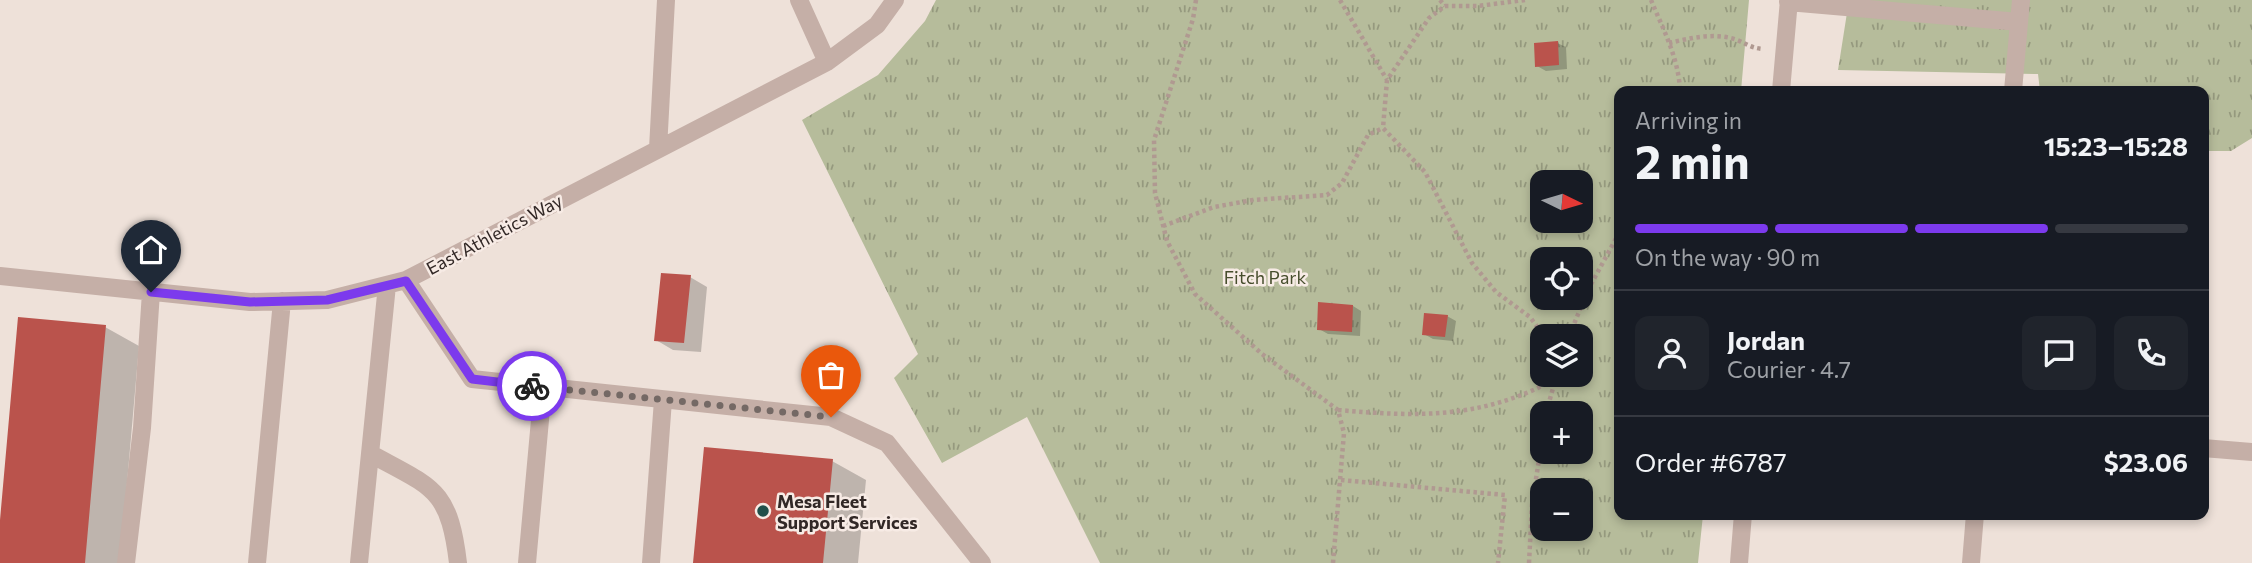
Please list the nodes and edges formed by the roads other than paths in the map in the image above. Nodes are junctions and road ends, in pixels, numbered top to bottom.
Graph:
1 (666, 0) edge
2 (799, 0) edge
3 (895, 0) edge
4 (2021, 0) edge
5 (1788, 1) edge
6 (2019, 22) junction
7 (827, 62) junction
8 (1781, 86) edge
9 (2013, 86) edge
10 (658, 149) junction
11 (0, 276) edge
12 (406, 281) junction
13 (387, 285) junction
14 (151, 292) junction
15 (282, 301) junction
16 (543, 387) junction
17 (663, 400) junction
18 (2209, 448) edge
19 (2252, 452) edge
20 (371, 454) junction
21 (1743, 520) edge
22 (1975, 520) edge
23 (125, 563) edge
24 (257, 563) edge
25 (359, 563) edge
26 (458, 563) edge
27 (527, 563) edge
28 (651, 563) edge
29 (982, 563) edge
30 (1739, 563) edge
31 (1971, 563) edge

1 - 10 street
2 - 7 street
3 - 7 street, East Athletics Way
4 - 6 street
5 - 6 street
5 - 8 street
6 - 9 street
7 - 10 street, East Athletics Way
10 - 12 street, East Athletics Way
11 - 14 street, East Athletics Way
12 - 13 street, East Athletics Way
12 - 16 street
13 - 15 street, East Athletics Way
13 - 20 street
14 - 15 street, East Athletics Way
14 - 23 street
15 - 24 street
16 - 17 street
16 - 27 street
17 - 28 street
17 - 29 street
18 - 19 street
20 - 25 street
20 - 26 street
21 - 30 street
22 - 31 street

